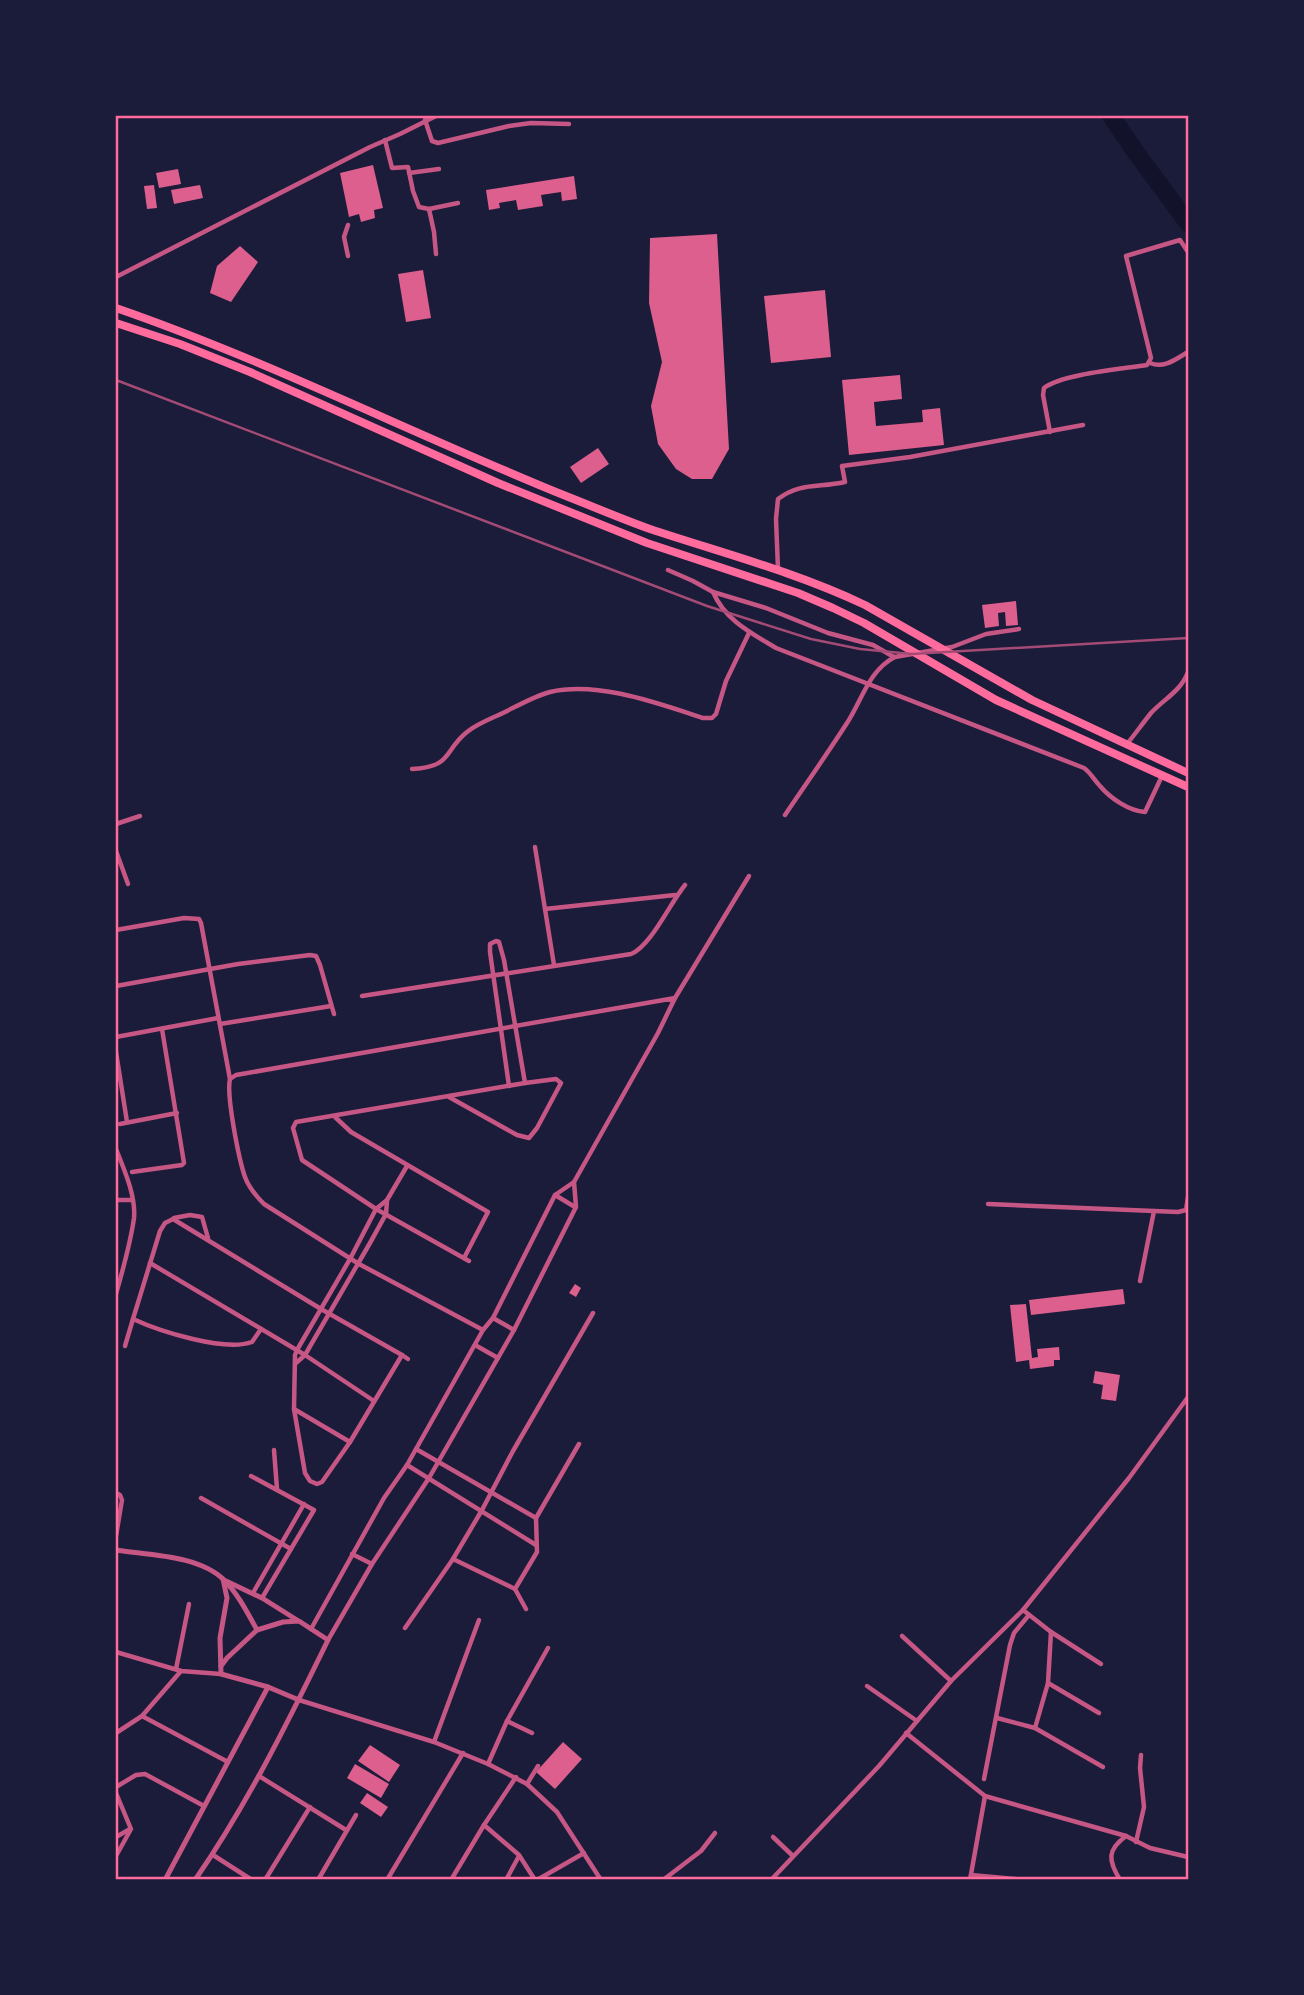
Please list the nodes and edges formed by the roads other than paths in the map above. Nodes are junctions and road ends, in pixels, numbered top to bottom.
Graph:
1 (436, 116) edge
2 (425, 120) junction
3 (569, 124) dead end
4 (385, 140) junction
5 (439, 169) dead end
6 (409, 173) junction
7 (457, 203) dead end
8 (429, 209) junction
9 (348, 225) dead end
10 (1188, 252) edge
11 (436, 254) dead end
12 (348, 256) dead end
13 (116, 277) edge
14 (116, 308) edge
15 (116, 323) edge
16 (1188, 352) edge
17 (1150, 363) junction
18 (1083, 425) dead end
19 (1050, 432) junction
20 (778, 569) junction
21 (668, 570) dead end
22 (713, 592) junction
23 (1019, 629) dead end
24 (749, 633) junction
25 (895, 657) junction
26 (1188, 672) edge
27 (868, 684) junction
28 (1126, 744) junction
29 (412, 769) dead end
30 (1188, 773) edge
31 (1163, 775) junction
32 (1188, 787) edge
33 (785, 815) dead end
34 (140, 816) dead end
35 (116, 824) edge
36 (535, 847) dead end
37 (116, 851) edge
38 (750, 877) dead end
39 (128, 884) dead end
40 (685, 885) dead end
41 (676, 895) junction
42 (545, 909) junction
43 (116, 930) edge
44 (554, 965) junction
45 (209, 969) junction
46 (506, 972) junction
47 (493, 974) junction
48 (116, 986) edge
49 (362, 996) dead end
50 (675, 999) junction
51 (331, 1006) junction
52 (334, 1014) dead end
53 (219, 1021) junction
54 (516, 1027) junction
55 (162, 1029) junction
56 (501, 1029) junction
57 (116, 1037) edge
58 (116, 1052) edge
59 (230, 1079) junction
60 (524, 1083) junction
61 (509, 1086) junction
62 (449, 1097) junction
63 (177, 1114) junction
64 (334, 1116) junction
65 (127, 1122) junction
66 (120, 1124) dead end
67 (116, 1149) edge
68 (407, 1166) junction
69 (132, 1172) dead end
70 (573, 1181) junction
71 (555, 1195) junction
72 (1188, 1197) edge
73 (387, 1199) junction
74 (116, 1200) edge
75 (132, 1200) junction
76 (988, 1204) dead end
77 (576, 1208) junction
78 (376, 1209) junction
79 (1154, 1211) junction
80 (386, 1214) junction
81 (173, 1219) junction
82 (208, 1239) junction
83 (350, 1259) junction
84 (150, 1263) junction
85 (359, 1264) junction
86 (117, 1280) edge
87 (1140, 1282) dead end
88 (116, 1294) edge
89 (321, 1309) junction
90 (593, 1313) dead end
91 (329, 1314) junction
92 (493, 1318) junction
93 (133, 1319) junction
94 (261, 1329) junction
95 (483, 1330) junction
96 (514, 1330) junction
97 (475, 1345) junction
98 (125, 1346) dead end
99 (297, 1350) junction
100 (305, 1355) junction
101 (402, 1355) junction
102 (498, 1358) junction
103 (408, 1359) dead end
104 (296, 1363) junction
105 (1188, 1397) edge
106 (374, 1401) junction
107 (294, 1409) junction
108 (350, 1442) junction
109 (579, 1444) dead end
110 (416, 1449) junction
111 (274, 1450) dead end
112 (439, 1461) junction
113 (407, 1465) junction
114 (251, 1476) dead end
115 (429, 1478) junction
116 (277, 1490) junction
117 (116, 1493) edge
118 (491, 1493) junction
119 (201, 1498) dead end
120 (304, 1504) junction
121 (482, 1510) junction
122 (536, 1518) junction
123 (116, 1536) edge
124 (281, 1544) junction
125 (537, 1545) junction
126 (290, 1549) junction
127 (116, 1550) edge
128 (352, 1554) junction
129 (453, 1559) junction
130 (372, 1564) junction
131 (223, 1579) junction
132 (515, 1589) junction
133 (253, 1592) junction
134 (262, 1598) junction
135 (188, 1604) dead end
136 (526, 1609) dead end
137 (1023, 1610) junction
138 (1030, 1615) junction
139 (479, 1620) dead end
140 (299, 1621) junction
141 (405, 1628) dead end
142 (311, 1629) junction
143 (257, 1630) junction
144 (1051, 1632) junction
145 (902, 1636) dead end
146 (328, 1640) junction
147 (548, 1648) dead end
148 (116, 1652) edge
149 (1101, 1664) dead end
150 (221, 1666) junction
151 (178, 1670) junction
152 (221, 1674) junction
153 (951, 1681) junction
154 (1048, 1683) junction
155 (867, 1686) dead end
156 (268, 1687) junction
157 (299, 1700) junction
158 (1099, 1713) dead end
159 (142, 1716) junction
160 (997, 1718) junction
161 (506, 1721) junction
162 (917, 1721) junction
163 (1035, 1728) junction
164 (116, 1733) edge
165 (532, 1733) dead end
166 (906, 1734) junction
167 (434, 1742) junction
168 (463, 1753) junction
169 (1141, 1755) dead end
170 (228, 1762) junction
171 (488, 1764) junction
172 (538, 1766) dead end
173 (1103, 1767) dead end
174 (258, 1776) junction
175 (516, 1777) junction
176 (984, 1779) dead end
177 (527, 1784) junction
178 (116, 1787) edge
179 (116, 1793) edge
180 (985, 1796) junction
181 (204, 1806) junction
182 (310, 1807) junction
183 (356, 1815) dead end
184 (484, 1825) junction
185 (131, 1829) junction
186 (346, 1830) junction
187 (715, 1833) dead end
188 (773, 1836) dead end
189 (1126, 1836) junction
190 (116, 1837) edge
191 (1136, 1842) junction
192 (584, 1853) junction
193 (212, 1854) junction
194 (519, 1855) junction
195 (116, 1856) edge
196 (793, 1856) junction
197 (1188, 1857) edge
198 (971, 1877) edge
199 (165, 1880) edge
200 (195, 1880) edge
201 (252, 1880) edge
202 (265, 1880) edge
203 (318, 1880) edge
204 (387, 1880) edge
205 (451, 1880) edge
206 (506, 1880) edge
207 (536, 1880) edge
208 (601, 1880) edge
209 (663, 1880) edge
210 (771, 1880) edge
211 (1025, 1880) edge
212 (1119, 1880) edge

1 - 2 street
2 - 3 street
2 - 4 street
4 - 6 street
4 - 13 street
5 - 6 street
6 - 8 street
7 - 8 street
8 - 11 street
9 - 12 street
10 - 17 street
14 - 20 highway
15 - 31 highway
16 - 17 street
17 - 19 street
18 - 19 street
19 - 20 street
20 - 28 highway
21 - 22 street
22 - 24 street
22 - 25 street
23 - 25 street
24 - 27 street
24 - 29 street
25 - 27 street
26 - 28 street
27 - 31 street
27 - 33 street
28 - 30 highway
31 - 32 highway
34 - 35 street
36 - 42 street
37 - 39 street
38 - 50 street
40 - 41 street
41 - 42 street
41 - 44 street
42 - 44 street
43 - 45 street
44 - 46 street
45 - 48 street
45 - 51 street
45 - 53 street
46 - 47 street
46 - 47 street
46 - 54 street
47 - 49 street
47 - 56 street
50 - 54 street
50 - 70 street
51 - 52 street
51 - 53 street
53 - 55 street
53 - 59 street
54 - 56 street
54 - 60 street
55 - 57 street
55 - 63 street
56 - 59 street
56 - 61 street
58 - 65 street
59 - 83 street
60 - 61 street
60 - 62 street
61 - 62 street
62 - 64 street
63 - 65 street
63 - 69 street
64 - 68 street
64 - 78 street
65 - 66 street
67 - 75 street
68 - 73 street
68 - 80 street
70 - 71 street
70 - 77 street
71 - 77 street
71 - 92 street
72 - 79 street
73 - 78 street
73 - 80 street
74 - 75 street
75 - 86 street
76 - 79 street
77 - 96 street
78 - 80 street
78 - 83 street
79 - 87 street
80 - 85 street
81 - 82 street
81 - 82 street
81 - 84 street
82 - 89 street
83 - 85 street
83 - 89 street
84 - 93 street
84 - 94 street
85 - 91 street
85 - 95 street
86 - 88 street
89 - 91 street
89 - 99 street
90 - 118 street
91 - 100 street
91 - 101 street
92 - 95 street
92 - 96 street
93 - 94 street
93 - 98 street
94 - 99 street
95 - 97 street
96 - 102 street
97 - 102 street
97 - 110 street
99 - 100 street
99 - 104 street
100 - 104 street
100 - 106 street
101 - 103 street
101 - 106 street
102 - 112 street
104 - 107 street
105 - 137 street
106 - 108 street
107 - 108 street
107 - 108 street
109 - 122 street
110 - 112 street
110 - 113 street
111 - 116 street
112 - 115 street
112 - 118 street
113 - 115 street
113 - 128 street
114 - 116 street
115 - 121 street
115 - 130 street
116 - 120 street
117 - 123 street
118 - 121 street
118 - 122 street
119 - 124 street
120 - 124 street
120 - 126 street
121 - 125 street
121 - 129 street
122 - 125 street
124 - 126 street
124 - 133 street
125 - 132 street
126 - 134 street
127 - 131 street
128 - 130 street
128 - 142 street
129 - 132 street
129 - 141 street
130 - 146 street
131 - 133 street
131 - 143 street
131 - 150 street
132 - 136 street
133 - 134 street
134 - 140 street
135 - 151 street
137 - 138 street
137 - 153 street
138 - 144 street
138 - 160 street
139 - 167 street
140 - 142 street
140 - 143 street
142 - 146 street
143 - 150 street
144 - 149 street
144 - 154 street
145 - 153 street
146 - 157 street
147 - 161 street
148 - 151 street
150 - 152 street
151 - 152 street
151 - 159 street
152 - 156 street
153 - 162 street
154 - 158 street
154 - 163 street
155 - 162 street
156 - 157 street
156 - 170 street
157 - 167 street
157 - 174 street
159 - 164 street
159 - 170 street
160 - 163 street
160 - 176 street
161 - 165 street
161 - 171 street
162 - 166 street
163 - 173 street
166 - 180 street
166 - 196 street
167 - 168 street
168 - 171 street
168 - 204 street
169 - 191 street
170 - 181 street
171 - 175 street
172 - 177 street
174 - 182 street
174 - 193 street
175 - 177 street
175 - 184 street
177 - 192 street
178 - 181 street
179 - 185 street
180 - 189 street
180 - 198 street
181 - 199 street
182 - 186 street
182 - 202 street
183 - 186 street
184 - 194 street
184 - 205 street
185 - 190 street
185 - 195 street
186 - 203 street
187 - 209 street
188 - 196 street
189 - 191 street
189 - 212 street
191 - 197 street
192 - 207 street
192 - 208 street
193 - 200 street
193 - 201 street
194 - 206 street
194 - 207 street
196 - 210 street
198 - 211 street

